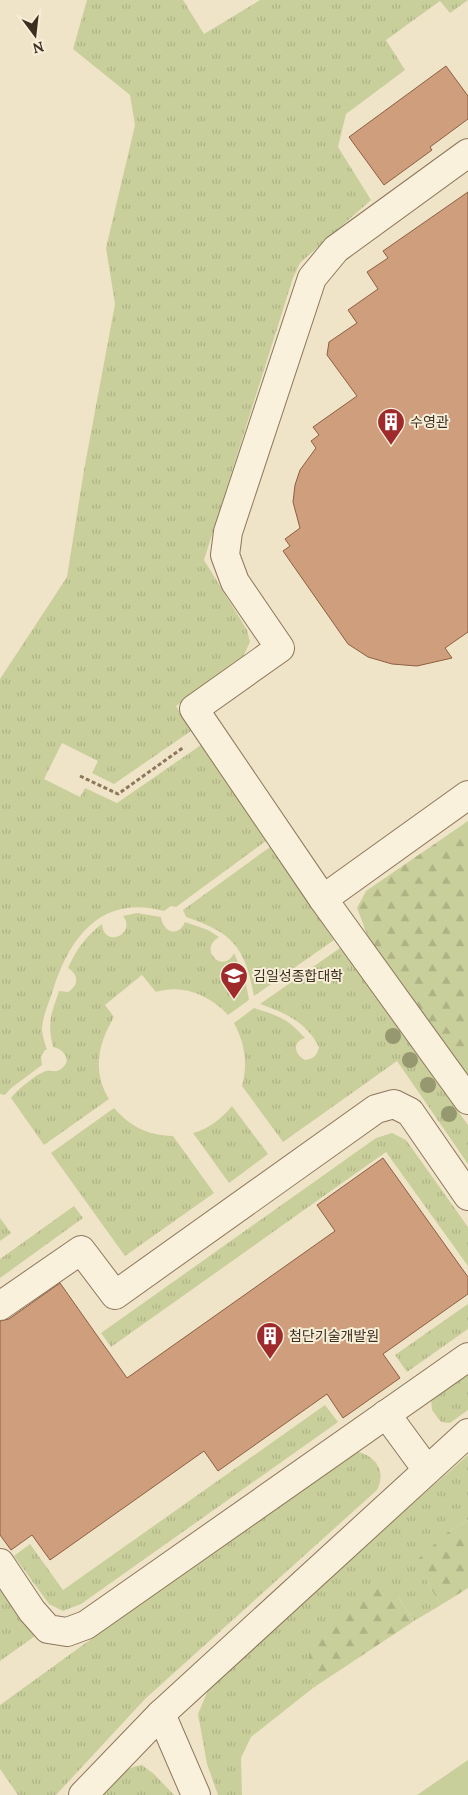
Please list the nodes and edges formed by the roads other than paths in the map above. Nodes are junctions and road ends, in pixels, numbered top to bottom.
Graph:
1 (468, 153) edge
2 (468, 795) edge
3 (323, 899) junction
4 (468, 1100) edge
5 (468, 1196) edge
6 (0, 1306) edge
7 (468, 1357) edge
8 (386, 1414) junction
9 (468, 1433) edge
10 (427, 1470) junction
11 (0, 1563) edge
12 (161, 1714) junction
13 (83, 1795) edge
14 (196, 1795) edge

1 - 3 lane
2 - 3 lane
3 - 4 lane
5 - 6 lane
7 - 8 lane
8 - 10 lane
8 - 11 lane
9 - 10 lane
10 - 12 lane
12 - 13 lane
12 - 14 lane

